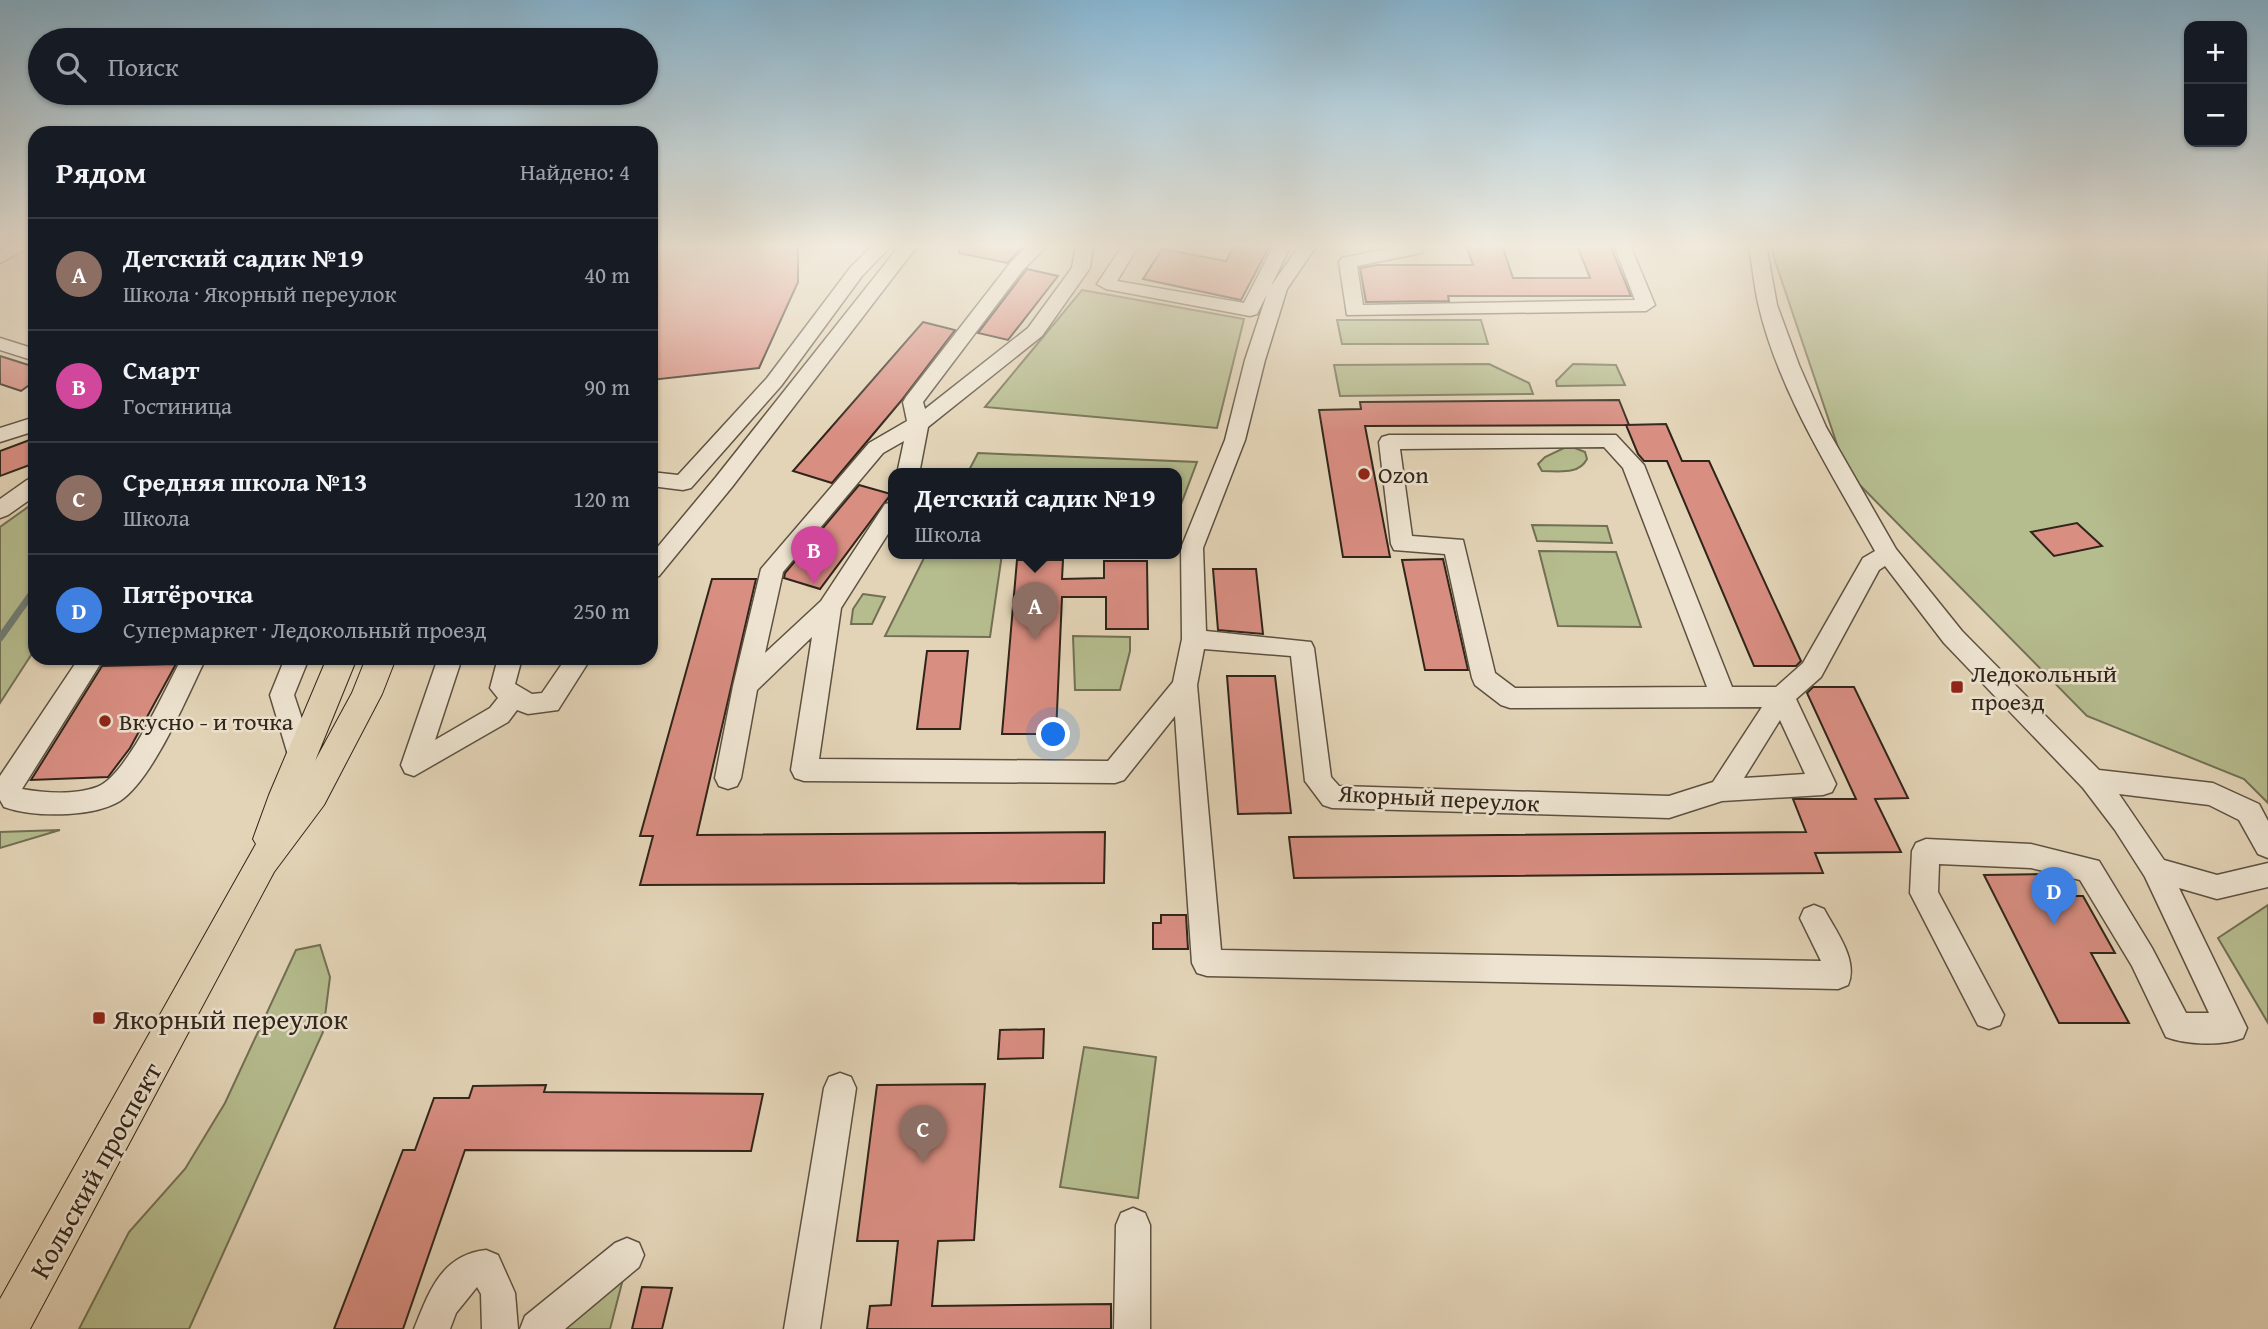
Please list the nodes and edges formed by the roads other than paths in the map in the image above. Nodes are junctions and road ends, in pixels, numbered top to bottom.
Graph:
1 (830, 307) edge
2 (860, 307) edge
3 (986, 307) edge
4 (1053, 307) edge
5 (1234, 307) edge
6 (1251, 307) edge
7 (1272, 307) edge
8 (1354, 307) edge
9 (1548, 307) edge
10 (1769, 307) edge
11 (0, 344) edge
12 (28, 353) edge
13 (918, 424) junction
14 (28, 426) edge
15 (0, 436) edge
16 (909, 468) edge
17 (658, 480) edge
18 (28, 490) edge
19 (0, 510) edge
20 (888, 517) edge
21 (1888, 554) junction
22 (658, 562) edge
23 (830, 607) junction
24 (1194, 639) junction
25 (87, 665) edge
26 (190, 665) edge
27 (294, 665) edge
28 (339, 665) edge
29 (378, 665) edge
30 (448, 665) edge
31 (508, 665) edge
32 (574, 665) edge
33 (1185, 685) junction
34 (745, 686) junction
35 (328, 694) junction
36 (367, 694) junction
37 (514, 695) junction
38 (1782, 697) junction
39 (1724, 699) junction
40 (301, 755) junction
41 (728, 778) dead end
42 (2091, 780) junction
43 (1722, 790) junction
44 (2268, 846) edge
45 (262, 862) junction
46 (2155, 869) junction
47 (2268, 876) edge
48 (1814, 918) dead end
49 (1989, 1015) dead end
50 (840, 1088) dead end
51 (1133, 1225) dead end
52 (626, 1255) dead end
53 (7, 1329) edge
54 (432, 1329) edge
55 (500, 1329) edge
56 (538, 1329) edge
57 (802, 1329) edge
58 (1132, 1329) edge

1 - 17 street
2 - 22 street
3 - 13 street
4 - 13 street
5 - 6 street
7 - 24 street
8 - 9 street
10 - 21 street
11 - 12 street
13 - 16 street
13 - 34 street
14 - 15 street
18 - 19 street
20 - 23 street
21 - 38 street
21 - 42 street
23 - 33 street
23 - 34 street
24 - 33 street
24 - 43 street, Якорный переулок
25 - 26 street
27 - 40 street
28 - 35 main road, Кольский проспект
29 - 36 main road, Кольский проспект
30 - 37 street
31 - 37 street
32 - 37 street
33 - 48 street
34 - 41 street
35 - 36 main road
35 - 40 main road, Кольский проспект
36 - 45 main road, Кольский проспект
38 - 39 street
38 - 43 street
38 - 43 street
39 - 39 street
40 - 45 main road, Кольский проспект
42 - 44 street
42 - 46 street
45 - 53 main road, Кольский проспект
46 - 47 street
46 - 49 street
50 - 57 street
51 - 58 street
52 - 56 street
54 - 55 street

